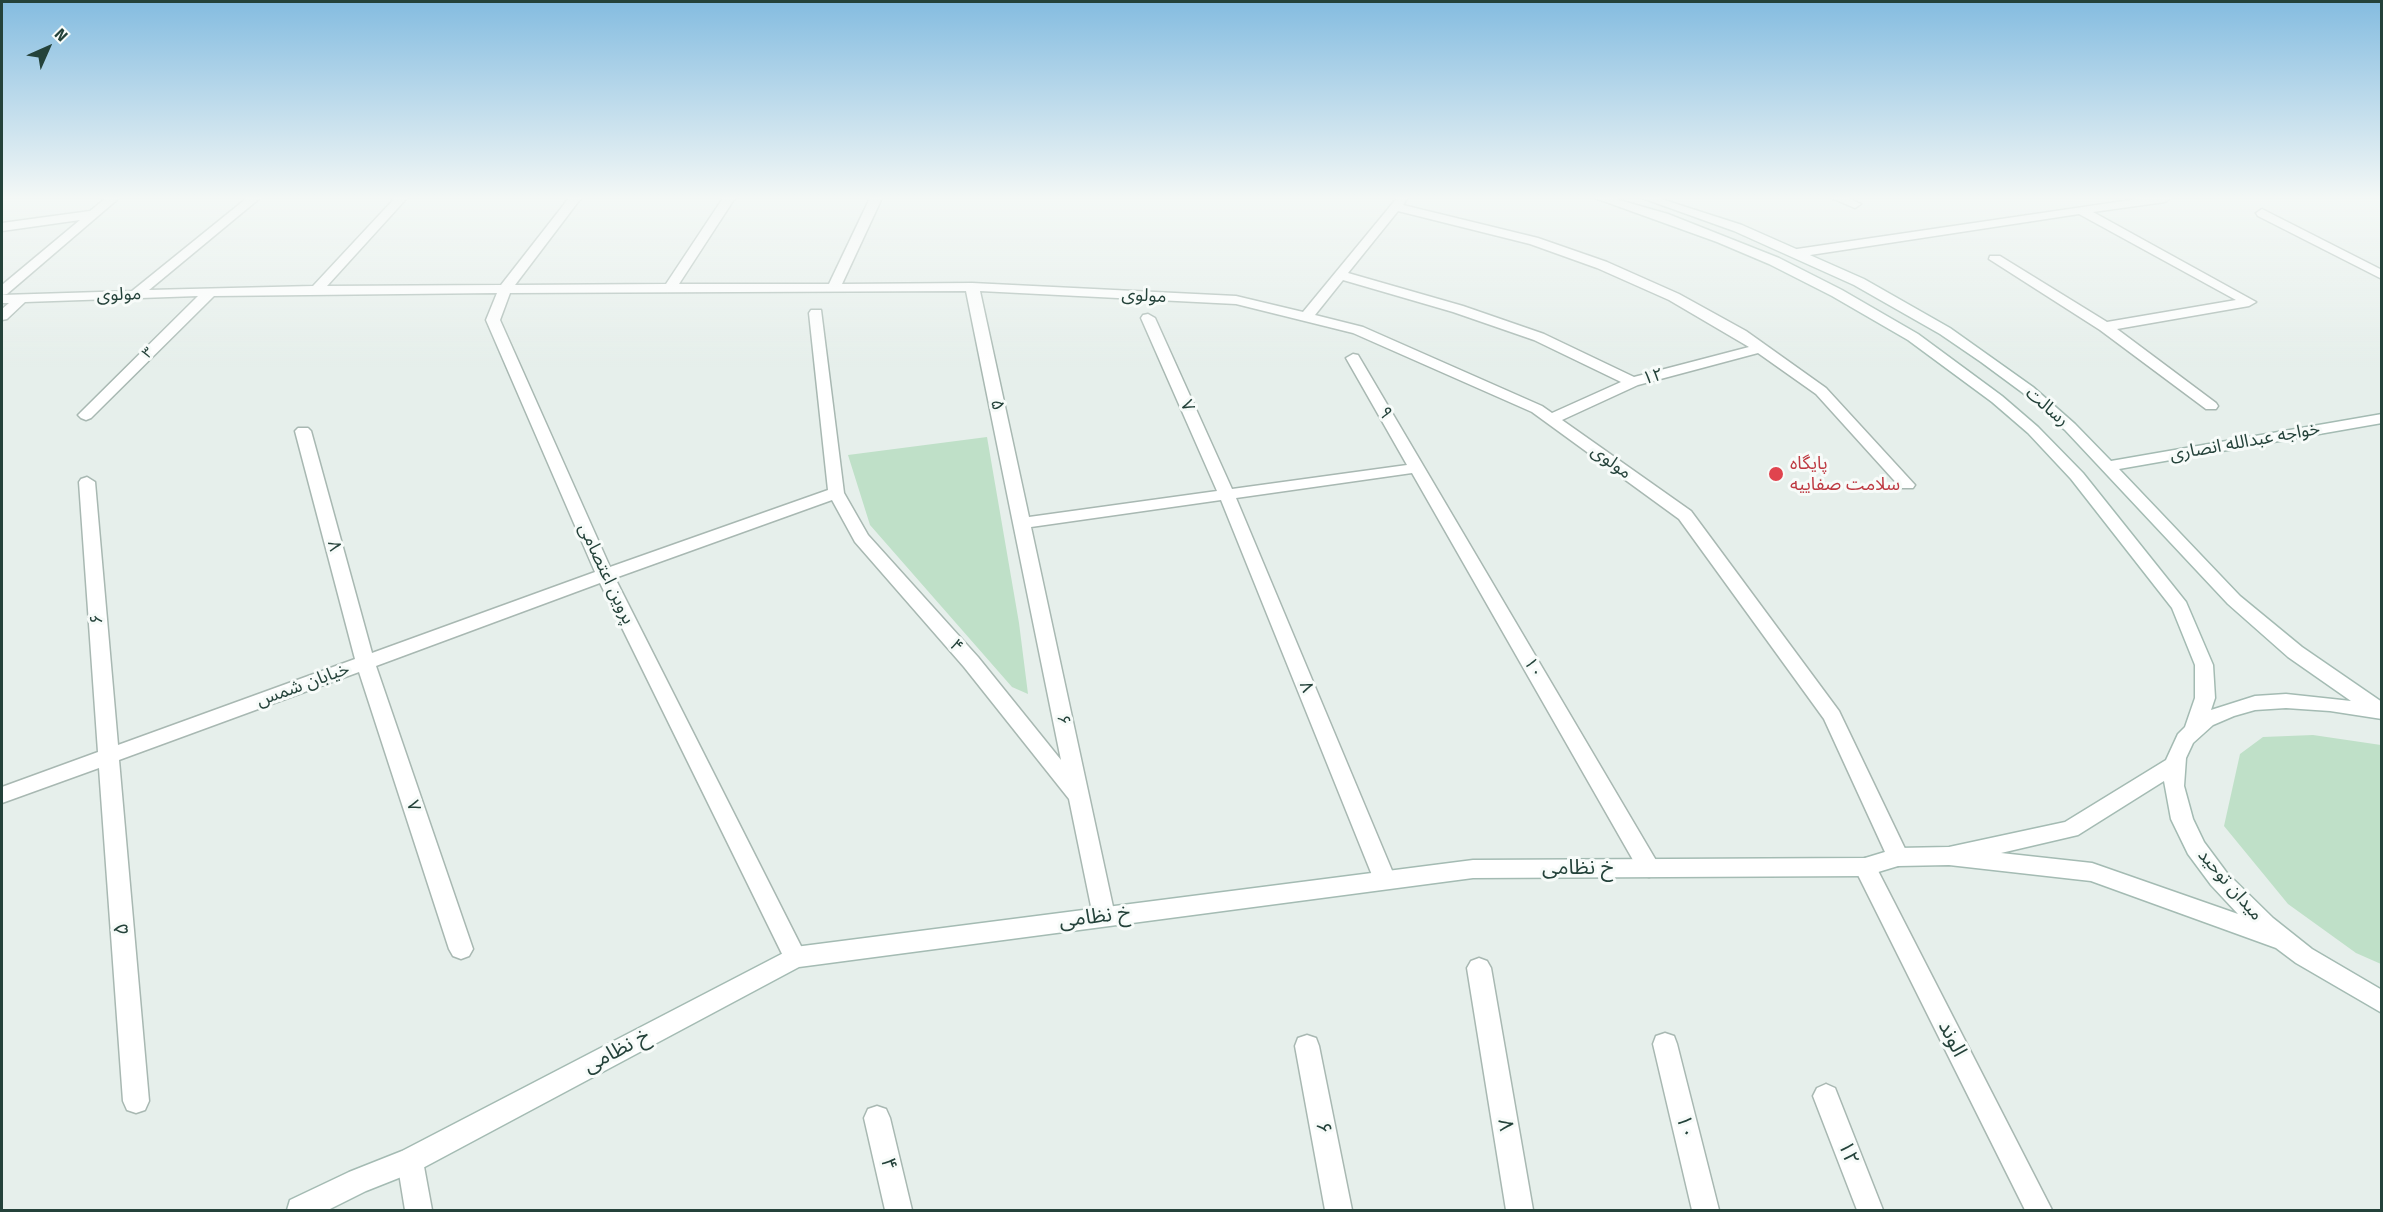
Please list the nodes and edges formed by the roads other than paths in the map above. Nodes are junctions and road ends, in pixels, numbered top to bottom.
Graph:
1 (45, 255) edge
2 (185, 255) edge
3 (349, 255) edge
4 (531, 255) edge
5 (692, 255) edge
6 (849, 255) edge
7 (1357, 255) edge
8 (1574, 255) edge
9 (1758, 255) edge
10 (1793, 255) edge
11 (1800, 255) edge
12 (2162, 255) edge
13 (2342, 255) edge
14 (1995, 259) dead end
15 (1774, 261) junction
16 (1340, 275) junction
17 (2382, 275) edge
18 (972, 287) junction
19 (670, 288) junction
20 (833, 288) junction
21 (505, 289) junction
22 (316, 290) junction
23 (2, 291) edge
24 (210, 292) junction
25 (135, 295) junction
26 (2, 299) edge
27 (21, 299) junction
28 (816, 313) dead end
29 (2, 316) edge
30 (1306, 317) junction
31 (1148, 318) dead end
32 (2105, 327) junction
33 (1760, 348) junction
34 (1353, 358) dead end
35 (1633, 382) junction
36 (2211, 406) dead end
37 (86, 415) dead end
38 (2382, 418) edge
39 (1551, 419) junction
40 (303, 431) dead end
41 (2108, 466) junction
42 (1417, 468) junction
43 (87, 482) dead end
44 (1907, 485) dead end
45 (1226, 493) junction
46 (836, 494) junction
47 (1022, 523) junction
48 (605, 575) junction
49 (365, 662) junction
50 (2382, 713) edge
51 (2195, 728) junction
52 (107, 756) junction
53 (2175, 764) junction
54 (2, 795) edge
55 (1079, 797) junction
56 (1949, 856) junction
57 (1898, 857) junction
58 (1865, 867) junction
59 (1649, 868) junction
60 (1385, 880) junction
61 (1104, 916) junction
62 (2283, 940) junction
63 (461, 950) dead end
64 (795, 957) junction
65 (1479, 968) dead end
66 (2382, 1003) edge
67 (1665, 1044) dead end
68 (1306, 1046) dead end
69 (1826, 1096) dead end
70 (136, 1101) dead end
71 (878, 1118) dead end
72 (410, 1161) junction
73 (300, 1210) edge
74 (419, 1210) edge
75 (898, 1210) edge
76 (1339, 1210) edge
77 (1520, 1210) edge
78 (1706, 1210) edge
79 (1870, 1210) edge
80 (2039, 1210) edge

1 - 23 street
2 - 25 street
3 - 22 street
4 - 21 street, پروین اعتصامی
5 - 19 street
6 - 20 street
7 - 16 street
8 - 33 street
9 - 15 street, رسالت
10 - 15 street
11 - 41 street, رسالت
12 - 32 street
13 - 17 street
14 - 32 street
15 - 51 street, رسالت
16 - 30 street
16 - 35 street
18 - 20 street, مولوی
18 - 30 street, مولوی
18 - 47 street, ۵
19 - 20 street, مولوی
19 - 21 street, مولوی
21 - 22 street, مولوی
21 - 48 street, پروین اعتصامی
22 - 24 street, مولوی
24 - 25 street, مولوی
24 - 37 street, ۳
25 - 27 street, مولوی
26 - 27 street, مولوی
27 - 29 street
28 - 46 street
30 - 39 street, مولوی
31 - 45 street, ۷
32 - 36 street
33 - 35 street, ۱۲
33 - 44 street
34 - 42 street, ۹
35 - 39 street, ۱۲
38 - 41 street, خواجه عبدالله انصاری
39 - 57 street, مولوی
40 - 49 street, ۸
41 - 50 street, رسالت
42 - 45 street
42 - 59 street, ۱۰
43 - 52 street, ۶
45 - 47 street
45 - 60 street, ۸
46 - 48 street, خیابان شمس
46 - 55 street, ۴
47 - 55 street, ۶
48 - 49 street, خیابان شمس
48 - 64 street, پروین اعتصامی
49 - 52 street, خیابان شمس
49 - 63 street, ۷
50 - 51 street, میدان توحید
51 - 53 street, میدان توحید
52 - 54 street, خیابان شمس
52 - 70 street, ۵
53 - 56 street
53 - 62 street, میدان توحید
55 - 61 street, ۶
56 - 57 street, خ نظامی
56 - 62 street
57 - 58 street, خ نظامی
58 - 59 street, خ نظامی
58 - 80 street, الوند
59 - 60 street, خ نظامی
60 - 61 street, خ نظامی
61 - 64 street, خ نظامی
62 - 66 street, میدان توحید
64 - 72 street, خ نظامی
65 - 77 street, ۸
67 - 78 street, ۱۰
68 - 76 street, ۶
69 - 79 street, ۱۲
71 - 75 street, ۴
72 - 73 street, خ نظامی
72 - 74 street

